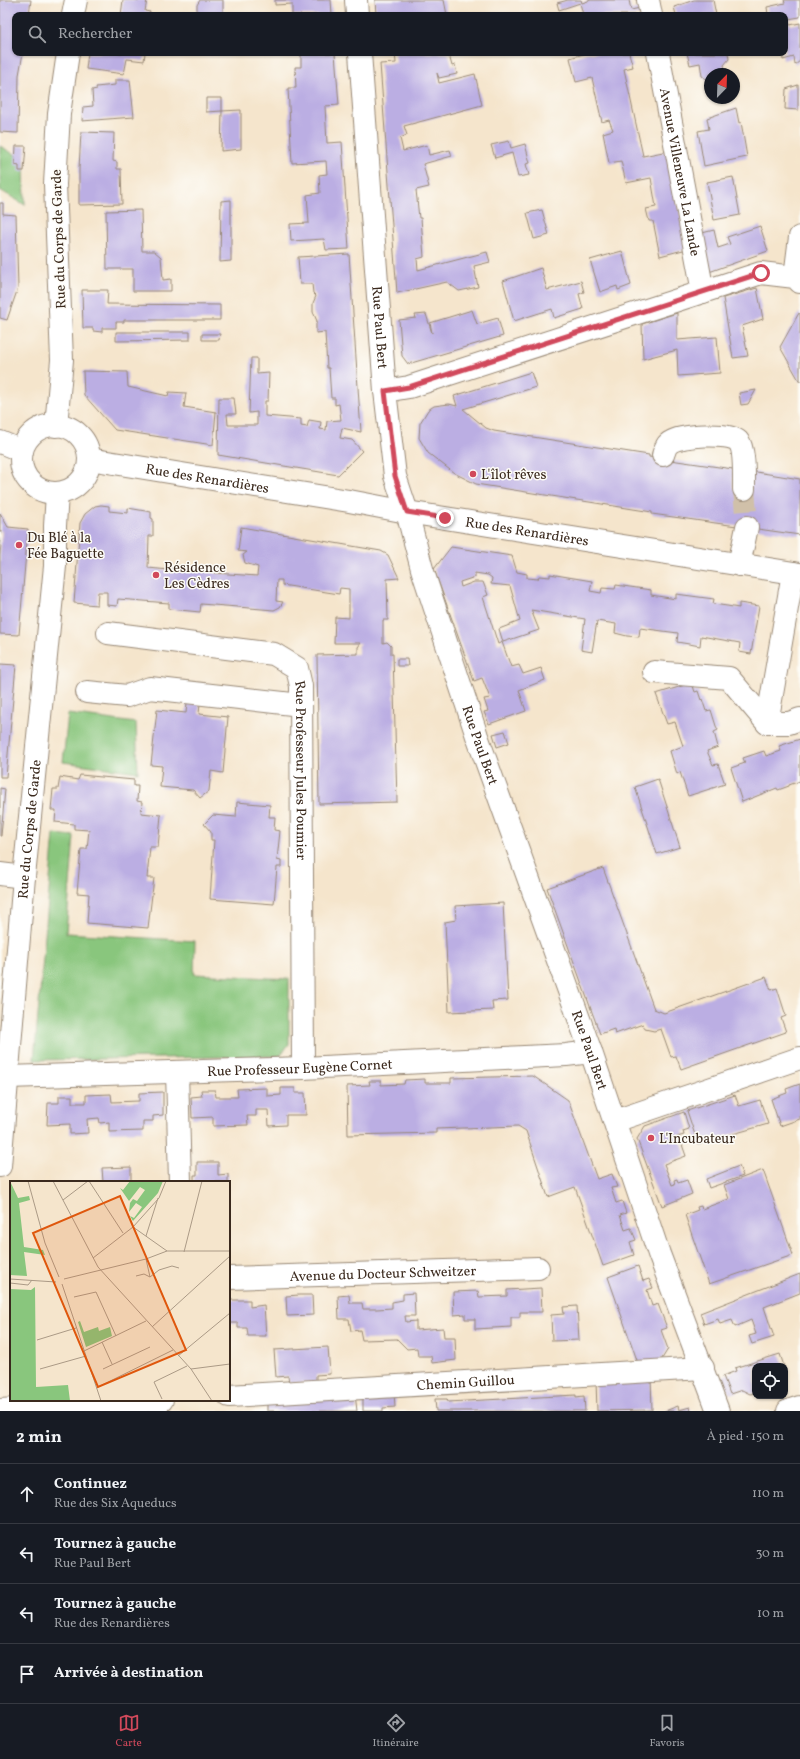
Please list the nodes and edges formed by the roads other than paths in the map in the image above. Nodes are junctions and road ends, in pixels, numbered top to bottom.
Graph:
1 (76, 0) edge
2 (356, 0) edge
3 (648, 0) edge
4 (74, 12) edge
5 (357, 12) edge
6 (650, 12) edge
7 (68, 56) edge
8 (360, 56) edge
9 (659, 56) edge
10 (800, 237) edge
11 (798, 277) edge
12 (703, 292) junction
13 (385, 391) junction
14 (56, 426) junction
15 (0, 442) edge
16 (22, 451) junction
17 (663, 455) dead end
18 (89, 459) junction
19 (744, 489) tunnel mouth
20 (57, 493) junction
21 (407, 512) junction
22 (747, 527) tunnel mouth
23 (739, 565) junction
24 (797, 574) edge
25 (108, 633) dead end
26 (654, 672) dead end
27 (87, 692) dead end
28 (301, 705) junction
29 (800, 719) edge
30 (767, 723) junction
31 (0, 874) edge
32 (24, 876) junction
33 (591, 1052) junction
34 (800, 1058) edge
35 (303, 1068) junction
36 (176, 1072) junction
37 (7, 1077) junction
38 (615, 1121) junction
39 (2, 1130) edge
40 (0, 1166) edge
41 (180, 1181) edge
42 (538, 1268) dead end
43 (230, 1278) edge
44 (702, 1368) junction
45 (230, 1396) edge
46 (146, 1401) edge
47 (800, 1407) edge
48 (0, 1410) edge
49 (718, 1411) edge
50 (788, 1411) edge

1 - 4 street
2 - 5 street
3 - 6 street
7 - 14 street, Rue du Corps de Garde
8 - 13 street, Rue Paul Bert
9 - 12 street, Avenue Villeneuve La Lande
10 - 11 street
11 - 12 street
12 - 13 street
13 - 21 street, Rue Paul Bert
14 - 16 street
14 - 18 street
15 - 16 street
16 - 20 street
17 - 19 street
18 - 20 street
18 - 21 street, Rue des Renardières
20 - 32 street, Rue du Corps de Garde
21 - 23 street, Rue des Renardières
21 - 33 street, Rue Paul Bert
22 - 23 street
23 - 24 street, Rue des Renardières
24 - 30 street
25 - 28 street, Rue Professeur Jules Poumier
26 - 30 street
27 - 28 street
28 - 35 street, Rue Professeur Jules Poumier
29 - 30 street
31 - 32 street
32 - 37 street, Rue du Corps de Garde
33 - 35 street, Rue Professeur Eugène Cornet
33 - 38 street, Rue Paul Bert
34 - 38 street
35 - 36 street, Rue Professeur Eugène Cornet
36 - 37 street, Rue Professeur Eugène Cornet
36 - 41 street
37 - 39 street, Rue du Corps de Garde
38 - 44 street, Rue Paul Bert
39 - 40 street, Rue du Corps de Garde
42 - 43 street, Avenue du Docteur Schweitzer
44 - 45 street, Chemin Guillou
44 - 49 street, Rue Paul Bert
46 - 48 street
47 - 50 street

